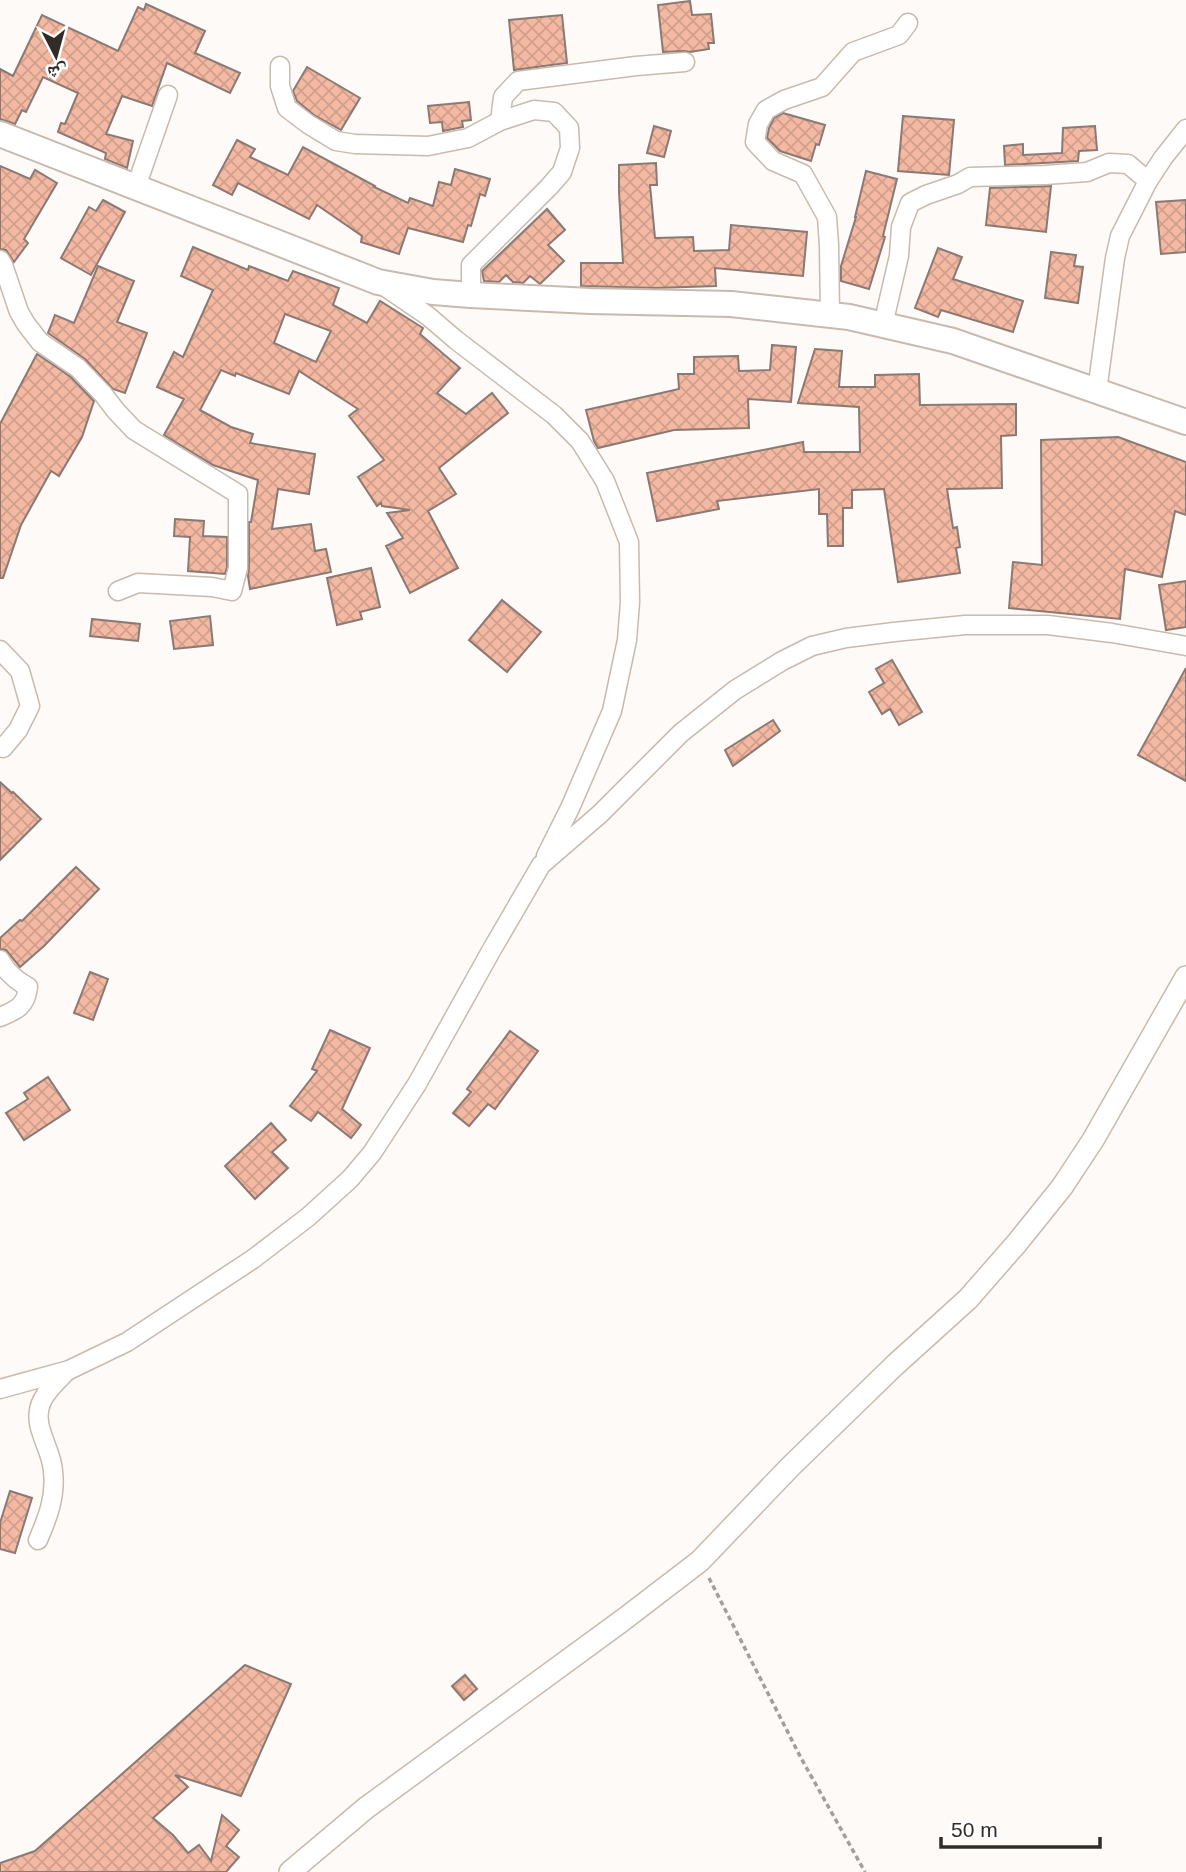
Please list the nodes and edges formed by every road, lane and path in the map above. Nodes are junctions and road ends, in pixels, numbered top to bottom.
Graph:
1 (908, 23) dead end
2 (685, 62) dead end
3 (280, 66) dead end
4 (168, 95) dead end
5 (500, 121) junction
6 (1186, 129) edge
7 (0, 134) edge
8 (1148, 181) junction
9 (136, 187) junction
10 (0, 260) edge
11 (378, 282) junction
12 (471, 295) junction
13 (830, 314) junction
14 (883, 325) junction
15 (1097, 391) junction
16 (1186, 422) edge
17 (118, 591) dead end
18 (1186, 646) edge
19 (0, 650) edge
20 (3, 748) dead end
21 (541, 865) junction
22 (0, 960) edge
23 (1186, 976) edge
24 (0, 1017) edge
25 (69, 1370) junction
26 (0, 1389) edge
27 (38, 1540) dead end
28 (700, 1561) junction
29 (290, 1872) edge
30 (865, 1872) edge

1 - 13 street
2 - 5 street
3 - 5 street
4 - 9 street
5 - 12 street
6 - 8 street
7 - 9 main road
8 - 14 street
8 - 15 street
9 - 11 main road
10 - 17 street
11 - 12 main road
11 - 21 street
12 - 13 main road
13 - 14 main road
14 - 15 main road
15 - 16 main road
18 - 21 street
19 - 20 street
21 - 25 street
22 - 24 street
23 - 28 street
25 - 26 street
25 - 27 street
28 - 29 street
28 - 30 path

